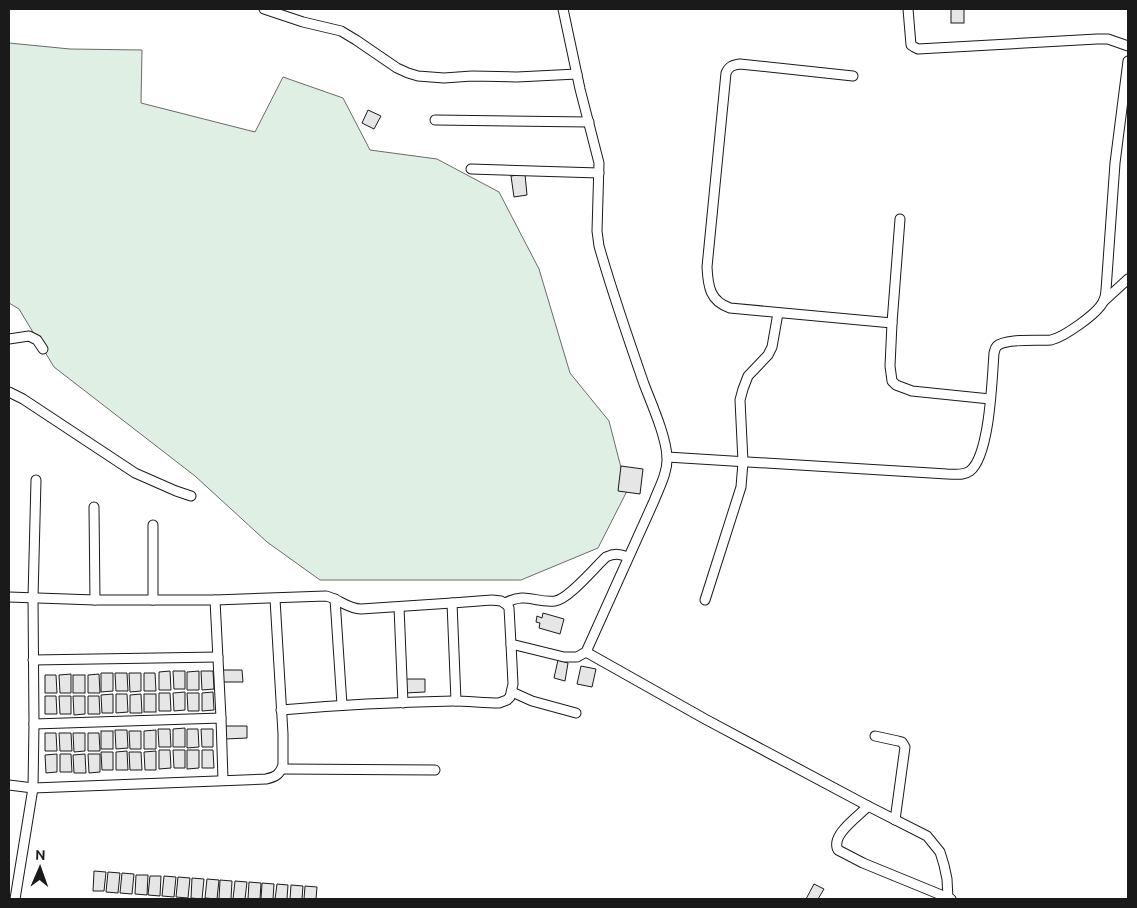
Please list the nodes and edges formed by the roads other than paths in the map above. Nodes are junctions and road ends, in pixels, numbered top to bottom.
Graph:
1 (264, 9) edge
2 (563, 9) edge
3 (908, 9) edge
4 (1128, 46) edge
5 (1128, 61) edge
6 (577, 74) junction
7 (852, 76) dead end
8 (436, 120) dead end
9 (589, 122) junction
10 (470, 169) dead end
11 (599, 173) junction
12 (900, 218) dead end
13 (1128, 279) edge
14 (1104, 301) junction
15 (778, 313) junction
16 (892, 323) junction
17 (9, 338) edge
18 (44, 349) dead end
19 (9, 392) edge
20 (990, 399) junction
21 (667, 457) junction
22 (743, 462) junction
23 (36, 480) dead end
24 (191, 496) dead end
25 (94, 507) dead end
26 (153, 525) dead end
27 (628, 557) junction
28 (9, 597) edge
29 (33, 598) junction
30 (275, 599) junction
31 (335, 599) junction
32 (95, 600) junction
33 (153, 600) junction
34 (215, 600) junction
35 (705, 600) dead end
36 (505, 603) junction
37 (452, 604) junction
38 (399, 607) junction
39 (510, 644) junction
40 (586, 652) junction
41 (218, 657) junction
42 (33, 660) junction
43 (512, 692) junction
44 (456, 701) junction
45 (403, 703) junction
46 (342, 705) junction
47 (281, 710) junction
48 (576, 713) dead end
49 (221, 718) junction
50 (34, 724) junction
51 (875, 736) dead end
52 (282, 769) junction
53 (435, 770) dead end
54 (223, 780) junction
55 (9, 785) edge
56 (32, 788) junction
57 (868, 806) junction
58 (895, 820) junction
59 (15, 899) edge
60 (949, 899) edge

1 - 6 street
2 - 6 street
3 - 4 street
5 - 14 street
6 - 9 street
7 - 15 street
8 - 9 street
9 - 11 street
10 - 11 street
11 - 21 street
12 - 16 street
13 - 14 street
14 - 20 street
15 - 16 street
15 - 22 street
16 - 20 street
17 - 18 street
19 - 24 street
20 - 22 street
21 - 22 street
21 - 27 street
22 - 35 street
23 - 29 street
25 - 32 street
26 - 33 street
27 - 36 street
27 - 40 street
28 - 29 street
29 - 32 street
29 - 42 street
30 - 31 street
30 - 34 street
30 - 47 street
31 - 38 street
31 - 46 street
32 - 33 street
33 - 34 street
34 - 41 street
36 - 37 street
36 - 39 street
37 - 38 street
37 - 44 street
38 - 45 street
39 - 40 street
39 - 43 street
40 - 57 street
41 - 42 street
41 - 49 street
42 - 50 street
43 - 44 street
43 - 48 street
44 - 45 street
45 - 46 street
46 - 47 street
47 - 52 street
49 - 50 street
49 - 54 street
50 - 56 street
51 - 58 street
52 - 53 street
52 - 54 street
54 - 56 street
55 - 56 street
56 - 59 street
57 - 58 street
57 - 60 street
58 - 60 street

